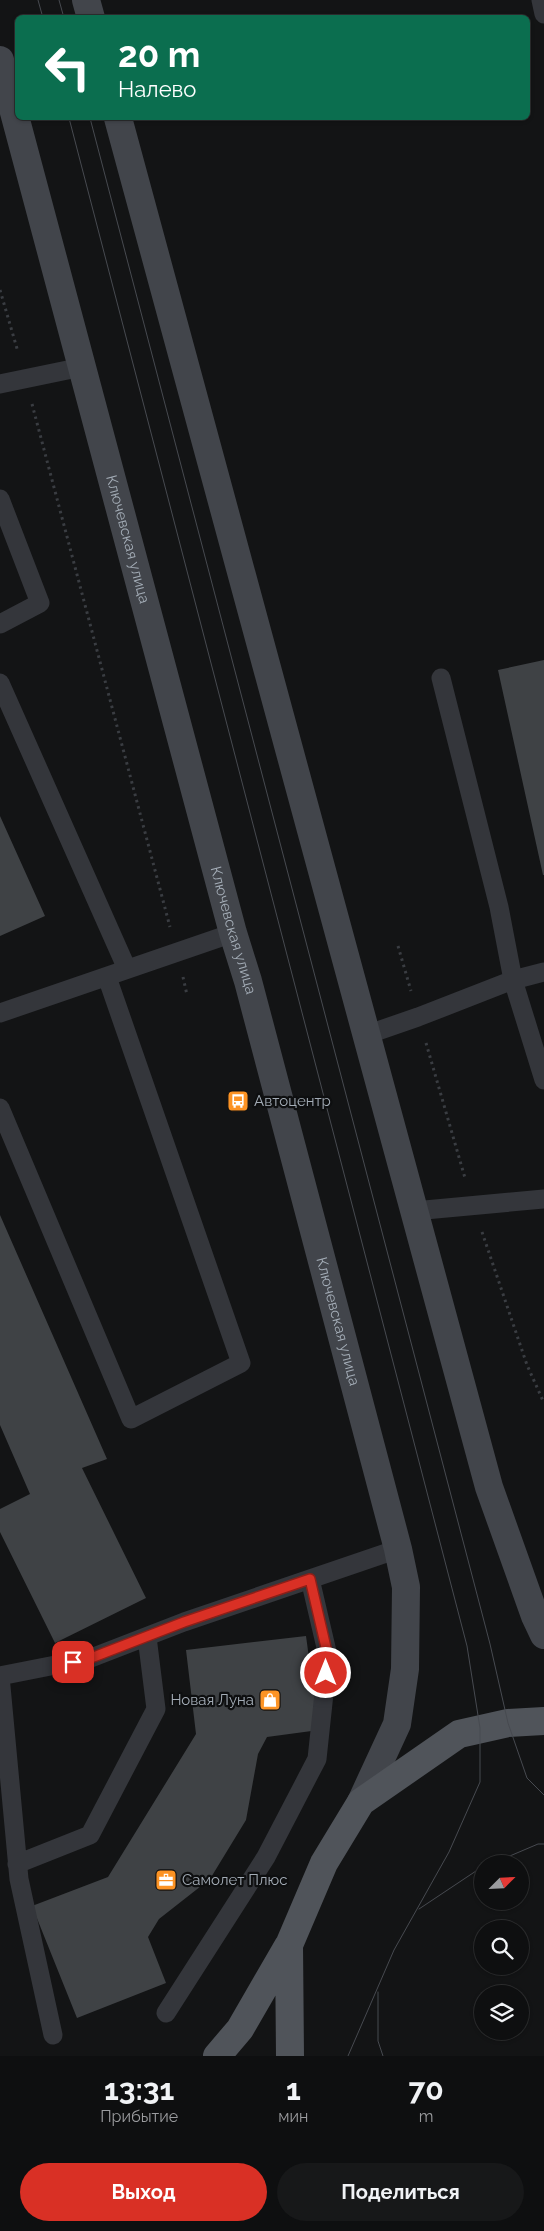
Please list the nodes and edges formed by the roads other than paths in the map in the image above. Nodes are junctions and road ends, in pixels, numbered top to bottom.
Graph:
1 (86, 0) edge
2 (541, 0) edge
3 (544, 14) edge
4 (90, 15) edge
5 (0, 60) edge
6 (15, 116) edge
7 (16, 120) edge
8 (119, 120) edge
9 (82, 367) junction
10 (0, 384) edge
11 (0, 499) edge
12 (0, 624) edge
13 (441, 678) dead end
14 (0, 683) edge
15 (233, 933) junction
16 (127, 970) junction
17 (544, 972) edge
18 (106, 977) junction
19 (513, 980) junction
20 (0, 1013) edge
21 (366, 1035) junction
22 (544, 1080) edge
23 (0, 1108) edge
24 (544, 1199) edge
25 (414, 1211) junction
26 (398, 1549) junction
27 (310, 1579) junction
28 (522, 1581) junction
29 (544, 1598) edge
30 (544, 1635) edge
31 (147, 1637) junction
32 (0, 1676) edge
33 (544, 1721) edge
34 (361, 1802) junction
35 (17, 1864) junction
36 (289, 1945) junction
37 (166, 2013) dead end
38 (53, 2035) dead end
39 (218, 2056) edge
40 (290, 2056) edge

1 - 4 main road
2 - 3 lane
5 - 6 main road, Ключевская улица
7 - 9 main road, Ключевская улица
8 - 21 main road
9 - 10 lane
9 - 15 main road, Ключевская улица
11 - 12 lane
13 - 19 lane
14 - 16 lane
15 - 16 lane
15 - 26 main road, Ключевская улица
16 - 18 lane
17 - 19 lane
18 - 20 lane
18 - 23 lane
19 - 21 lane
19 - 22 lane
21 - 25 main road
24 - 25 lane
25 - 28 main road
26 - 27 lane
26 - 34 main road, Ключевская улица
27 - 31 lane
27 - 37 lane
28 - 29 lane
28 - 30 main road
31 - 32 lane
31 - 35 lane
32 - 35 lane
33 - 34 main road
34 - 36 main road
35 - 38 lane
36 - 39 main road
36 - 40 main road

